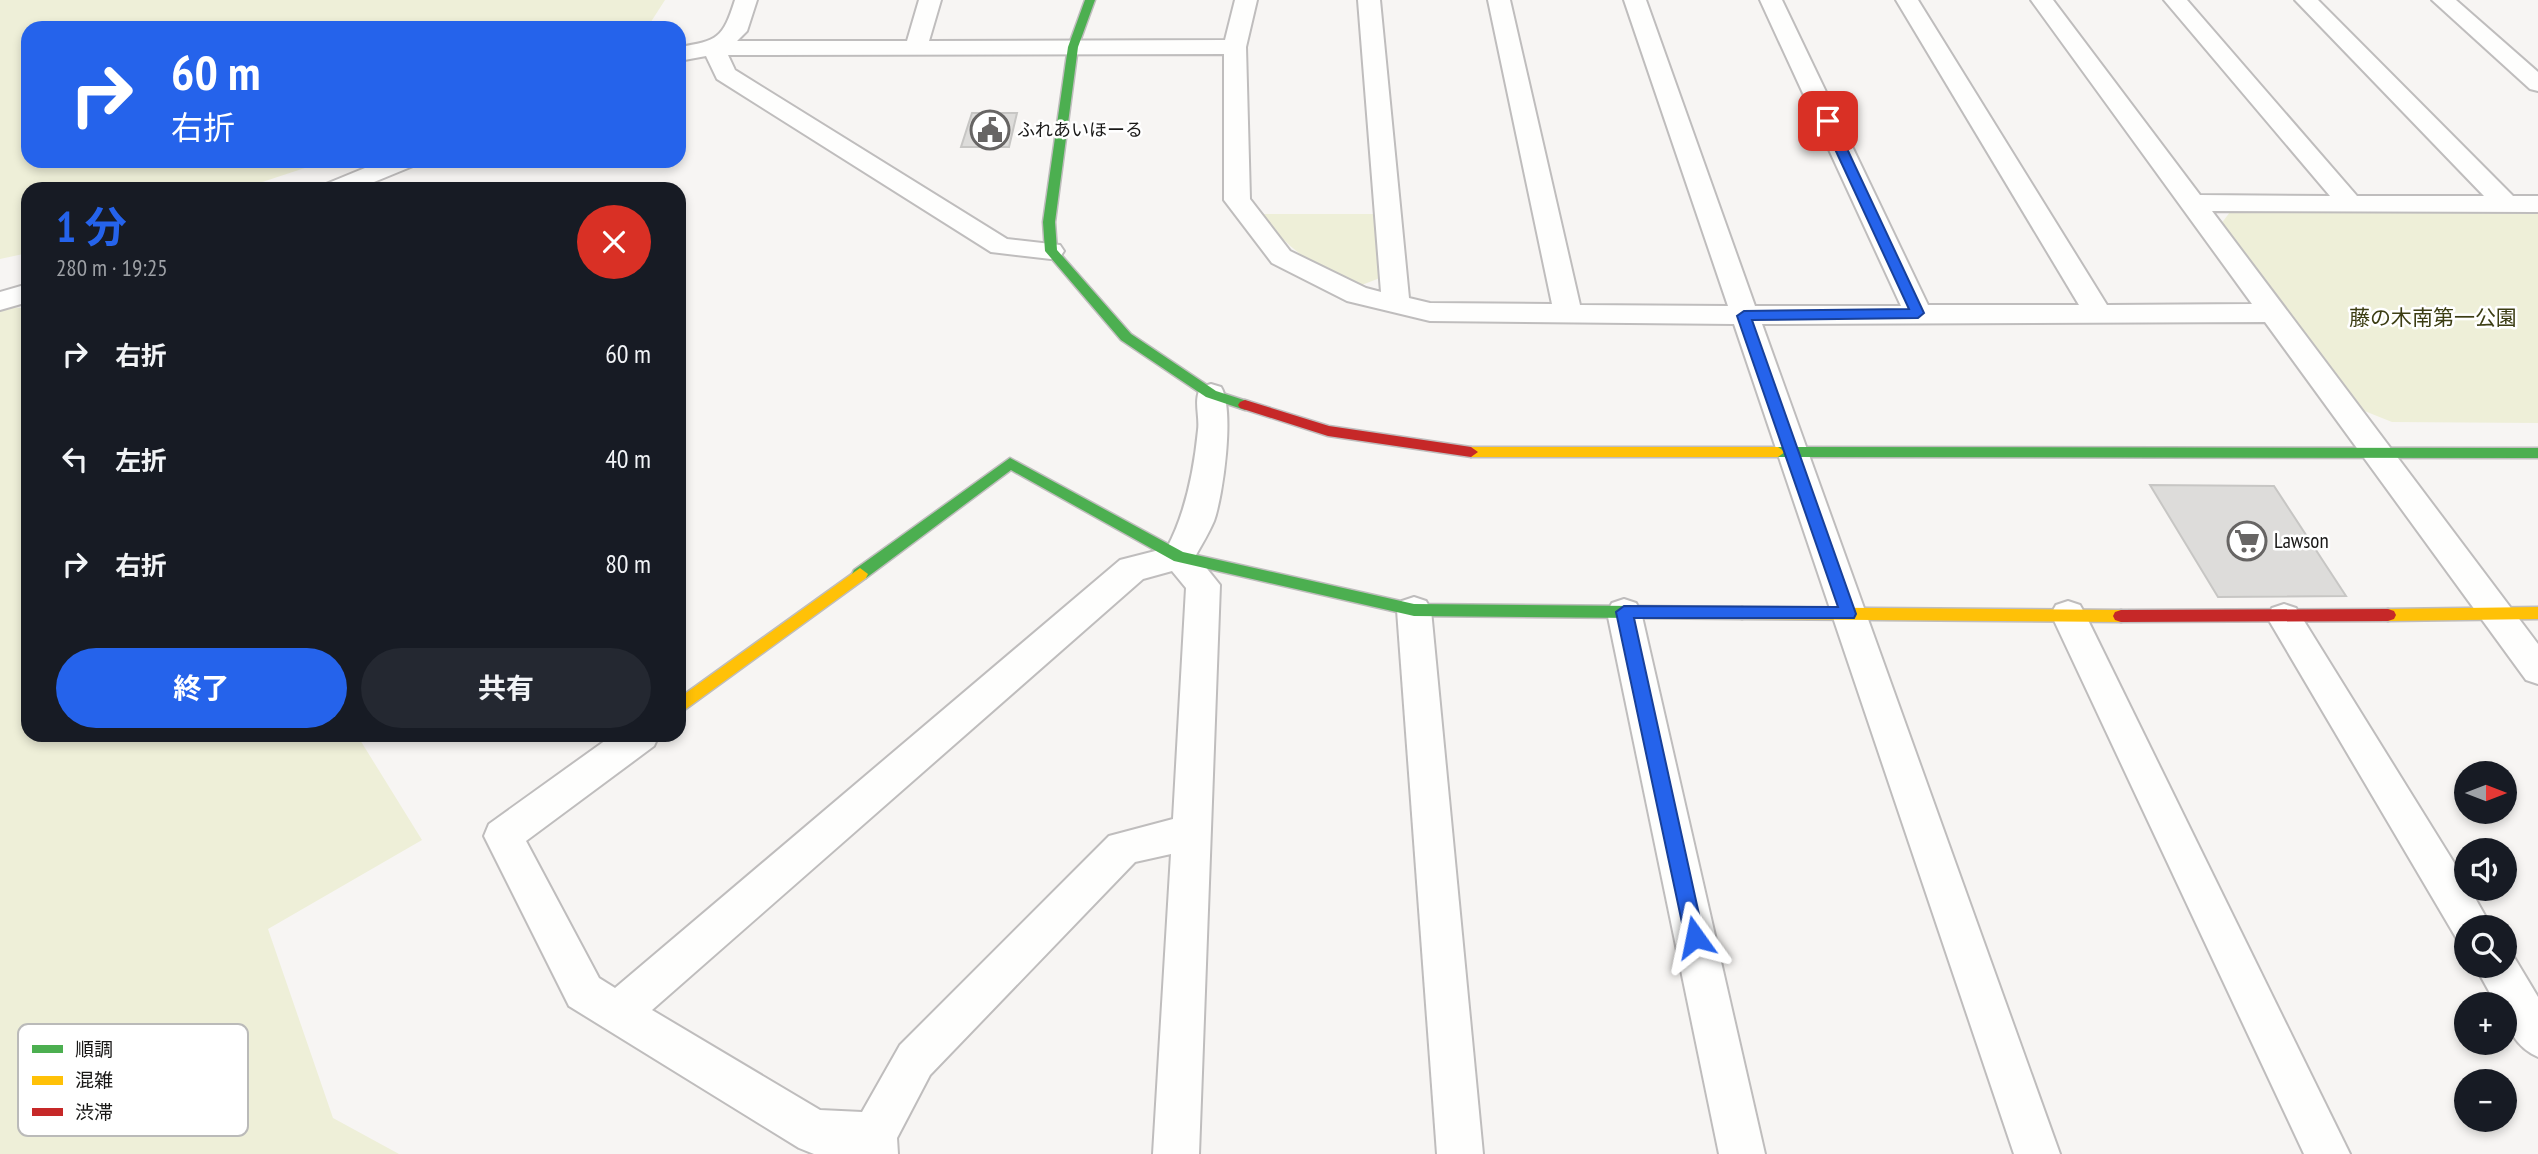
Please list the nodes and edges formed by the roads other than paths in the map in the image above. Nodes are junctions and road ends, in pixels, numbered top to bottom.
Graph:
1 (746, 0) edge
2 (930, 0) edge
3 (1090, 0) edge
4 (1245, 0) edge
5 (1369, 0) edge
6 (1499, 0) edge
7 (1609, 0) edge
8 (1638, 0) edge
9 (1772, 0) edge
10 (1907, 0) edge
11 (2042, 0) edge
12 (2175, 0) edge
13 (2306, 0) edge
14 (2443, 0) edge
15 (916, 47) junction
16 (1073, 47) junction
17 (1235, 47) junction
18 (714, 48) junction
19 (686, 53) edge
20 (2538, 84) edge
21 (387, 168) edge
22 (352, 182) edge
23 (2349, 202) junction
24 (2193, 203) junction
25 (2507, 204) junction
26 (2538, 204) edge
27 (1051, 251) junction
28 (21, 295) edge
29 (0, 301) edge
30 (1396, 303) junction
31 (1918, 313) junction
32 (2098, 313) junction
33 (2272, 313) junction
34 (1568, 314) junction
35 (1744, 316) junction
36 (1211, 394) junction
37 (2376, 452) junction
38 (1794, 453) junction
39 (2538, 453) edge
40 (1180, 557) junction
41 (1414, 610) junction
42 (1624, 612) junction
43 (1848, 614) junction
44 (2068, 614) junction
45 (2496, 614) junction
46 (2538, 614) edge
47 (2284, 617) junction
48 (2538, 670) edge
49 (686, 702) edge
50 (631, 742) edge
51 (1191, 832) junction
52 (2464, 915) edge
53 (2503, 978) edge
54 (618, 1012) junction
55 (2538, 1036) edge
56 (875, 1144) edge
57 (1177, 1154) edge
58 (1460, 1154) edge
59 (1742, 1154) edge
60 (2038, 1154) edge
61 (2328, 1154) edge

1 - 18 street
2 - 15 street
3 - 16 street
4 - 17 street
5 - 30 street
6 - 34 street
7 - 8 street
8 - 35 street
9 - 31 street
10 - 32 street
11 - 24 street
12 - 23 street
13 - 25 street
14 - 20 street
15 - 16 street
15 - 18 street
16 - 17 street
16 - 27 street
17 - 30 street
18 - 19 street
18 - 27 street
21 - 22 street
23 - 24 street
23 - 25 street
24 - 33 street
25 - 26 street
27 - 36 street
28 - 29 street
30 - 34 street
31 - 32 street
31 - 35 street
32 - 33 street
33 - 37 street
34 - 35 street
35 - 38 street
36 - 38 street
36 - 40 street
37 - 38 street
37 - 39 street
37 - 45 street
38 - 43 street
40 - 41 street
40 - 49 street
40 - 51 street
40 - 54 street
41 - 42 street
41 - 58 street
42 - 43 street
42 - 59 street
43 - 44 street
43 - 60 street
44 - 47 street
44 - 61 street
45 - 46 street
45 - 47 street
45 - 48 street
47 - 52 street
50 - 54 street
51 - 56 street
51 - 57 street
53 - 55 street
54 - 56 street

